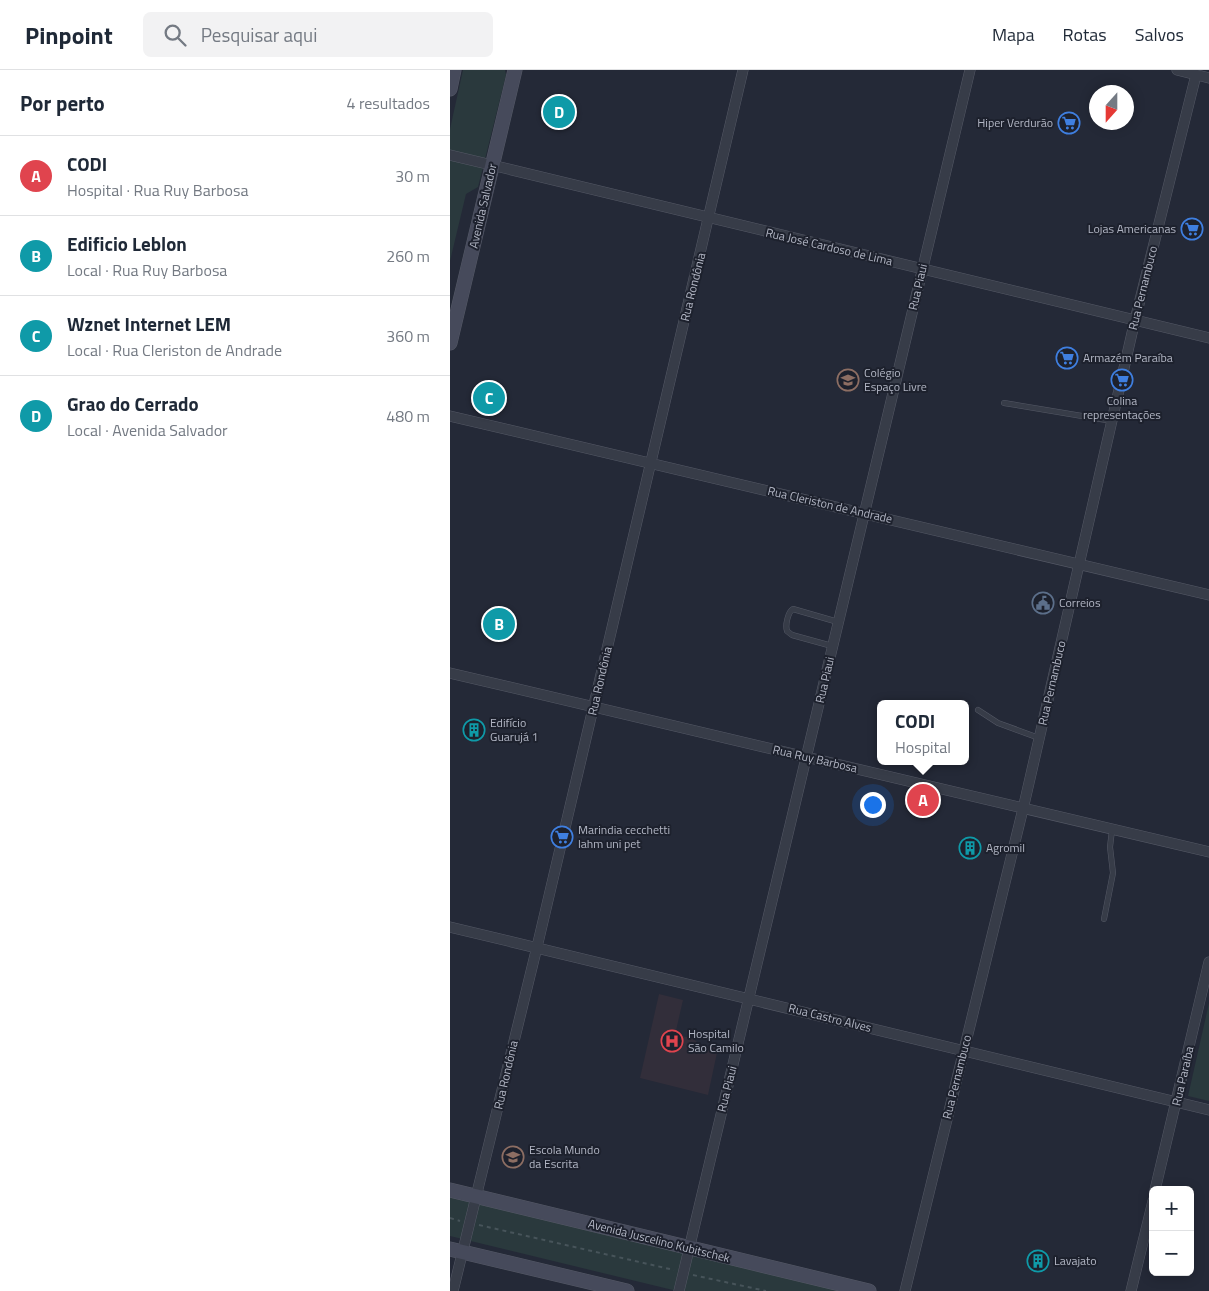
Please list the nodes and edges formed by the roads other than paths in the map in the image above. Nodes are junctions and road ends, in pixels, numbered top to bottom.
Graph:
1 (454, 70) edge
2 (515, 70) edge
3 (743, 70) edge
4 (970, 70) edge
5 (1177, 70) edge
6 (1196, 74) junction
7 (1209, 78) edge
8 (450, 89) edge
9 (450, 155) edge
10 (492, 165) junction
11 (709, 219) junction
12 (922, 269) junction
13 (1135, 320) junction
14 (1209, 338) edge
15 (450, 343) edge
16 (1004, 404) dead end
17 (450, 416) edge
18 (1112, 422) junction
19 (650, 463) junction
20 (865, 513) junction
21 (1080, 565) junction
22 (1209, 596) edge
23 (838, 622) junction
24 (833, 646) junction
25 (450, 673) edge
26 (594, 707) junction
27 (978, 710) dead end
28 (1039, 738) junction
29 (806, 757) junction
30 (1023, 808) junction
31 (1112, 829) junction
32 (1209, 852) edge
33 (1104, 919) dead end
34 (450, 927) edge
35 (537, 947) junction
36 (1209, 962) edge
37 (750, 998) junction
38 (963, 1050) junction
39 (1176, 1103) junction
40 (1209, 1110) edge
41 (1156, 1186) edge
42 (450, 1190) edge
43 (477, 1197) junction
44 (1149, 1217) edge
45 (689, 1248) junction
46 (456, 1251) edge
47 (453, 1291) edge
48 (627, 1291) edge
49 (679, 1291) edge
50 (868, 1291) edge
51 (905, 1291) edge
52 (1131, 1291) edge

1 - 8 main road
2 - 10 main road, Avenida Salvador
3 - 11 street, Rua Rondônia
4 - 12 street, Rua Piaui
5 - 6 street
6 - 7 street
6 - 13 street, Rua Pernambuco
9 - 10 street, Rua José Cardoso de Lima
10 - 11 street, Rua José Cardoso de Lima
10 - 15 main road, Avenida Salvador
11 - 12 street, Rua José Cardoso de Lima
11 - 19 street, Rua Rondônia
12 - 13 street, Rua José Cardoso de Lima
12 - 20 street, Rua Piaui
13 - 14 street, Rua José Cardoso de Lima
13 - 18 street, Rua Pernambuco
16 - 18 lane
17 - 19 street, Rua Cleriston de Andrade
18 - 21 street, Rua Pernambuco
19 - 20 street, Rua Cleriston de Andrade
19 - 26 street, Rua Rondônia
20 - 21 street, Rua Cleriston de Andrade
20 - 23 street, Rua Piaui
21 - 22 street, Rua Cleriston de Andrade
21 - 28 street, Rua Pernambuco
23 - 24 street, Rua Piaui
23 - 24 lane
24 - 29 street, Rua Piaui
25 - 26 street, Rua Ruy Barbosa
26 - 29 street, Rua Ruy Barbosa
26 - 35 street, Rua Rondônia
27 - 28 lane
28 - 30 street, Rua Pernambuco
29 - 30 street, Rua Ruy Barbosa
29 - 37 street, Rua Piaui
30 - 31 street, Rua Ruy Barbosa
30 - 38 street, Rua Pernambuco
31 - 32 street, Rua Ruy Barbosa
31 - 33 lane
34 - 35 street, Rua Castro Alves
35 - 37 street, Rua Castro Alves
35 - 43 street, Rua Rondônia
36 - 39 street, Rua Paraíba
37 - 38 street, Rua Castro Alves
37 - 45 street, Rua Piaui
38 - 39 street, Rua Castro Alves
38 - 51 street, Rua Pernambuco
39 - 40 street, Rua Castro Alves
39 - 41 street, Rua Paraíba
42 - 43 main road, Avenida Juscelino Kubitschek
43 - 45 main road, Avenida Juscelino Kubitschek
43 - 46 street, Rua Rondônia
44 - 52 street
45 - 49 street, Rua Piaui
45 - 50 main road, Avenida Juscelino Kubitschek
46 - 47 street, Rua Rondônia
46 - 48 main road

